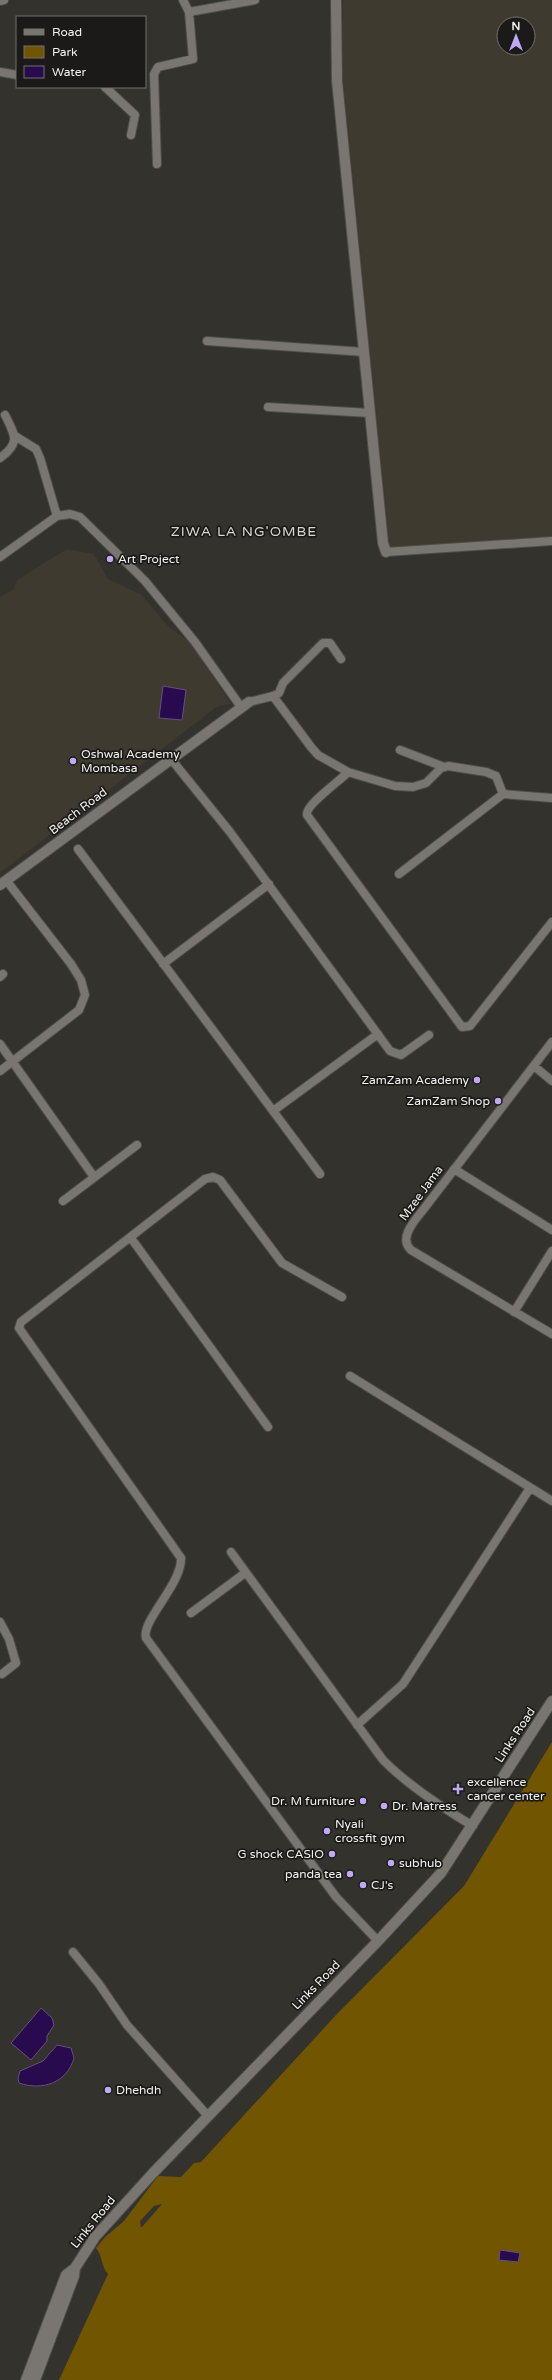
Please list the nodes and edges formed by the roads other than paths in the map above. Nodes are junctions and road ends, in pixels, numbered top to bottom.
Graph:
1 (4, 0) edge
2 (183, 0) edge
3 (255, 0) edge
4 (336, 0) edge
5 (0, 1) edge
6 (189, 12) junction
7 (0, 72) edge
8 (16, 75) edge
9 (106, 88) edge
10 (131, 135) dead end
11 (157, 164) dead end
12 (207, 340) dead end
13 (364, 352) junction
14 (268, 407) dead end
15 (370, 412) junction
16 (5, 416) dead end
17 (15, 436) junction
18 (0, 458) edge
19 (57, 516) junction
20 (552, 540) edge
21 (386, 552) joint
22 (0, 557) edge
23 (341, 659) dead end
24 (273, 696) junction
25 (245, 705) junction
26 (400, 750) dead end
27 (171, 759) junction
28 (444, 767) junction
29 (348, 772) junction
30 (503, 794) junction
31 (552, 798) edge
32 (78, 849) dead end
33 (399, 874) dead end
34 (3, 882) edge
35 (269, 884) junction
36 (552, 922) edge
37 (164, 964) junction
38 (378, 1034) junction
39 (429, 1035) dead end
40 (552, 1042) edge
41 (0, 1044) edge
42 (12, 1061) junction
43 (534, 1066) junction
44 (0, 1071) edge
45 (552, 1081) edge
46 (273, 1112) junction
47 (137, 1145) dead end
48 (454, 1169) junction
49 (320, 1174) dead end
50 (94, 1177) junction
51 (63, 1201) dead end
52 (552, 1230) edge
53 (131, 1238) junction
54 (552, 1251) edge
55 (342, 1297) dead end
56 (514, 1312) junction
57 (552, 1334) edge
58 (350, 1376) dead end
59 (268, 1427) dead end
60 (530, 1488) junction
61 (552, 1501) edge
62 (231, 1552) dead end
63 (245, 1573) junction
64 (191, 1613) dead end
65 (0, 1622) edge
66 (2, 1674) dead end
67 (552, 1701) edge
68 (357, 1725) junction
69 (473, 1826) junction
70 (378, 1941) junction
71 (73, 1952) dead end
72 (208, 2116) junction
73 (74, 2268) junction
74 (26, 2380) edge
75 (35, 2380) edge

1 - 5 street
2 - 6 street
3 - 6 street
4 - 13 main road
6 - 11 street
7 - 8 street
9 - 10 street
12 - 13 street
13 - 15 main road
14 - 15 street
15 - 21 main road
16 - 17 street
17 - 18 street
17 - 19 street
19 - 22 street
19 - 25 street
20 - 21 street
23 - 24 street
24 - 25 street
24 - 29 street
25 - 27 main road, Beach Road
26 - 28 street
27 - 34 main road, Beach Road
27 - 35 street
28 - 29 street
28 - 30 street
29 - 36 street
30 - 31 street
30 - 33 street
32 - 37 street
34 - 42 street
35 - 37 street
35 - 38 street
37 - 46 street
38 - 39 street
38 - 46 street
40 - 43 street, Mzee Jama
41 - 42 street
42 - 44 street
42 - 50 street
43 - 45 street
43 - 48 street, Mzee Jama
46 - 49 street
47 - 50 street
48 - 52 street
48 - 56 street, Mzee Jama
50 - 51 street
53 - 55 street
53 - 59 street
53 - 70 street
54 - 56 street
56 - 57 street, Mzee Jama
58 - 60 street
60 - 61 street
60 - 68 street
62 - 63 street
63 - 64 street
63 - 68 street
65 - 66 street
67 - 69 main road, Links Road
68 - 69 street
69 - 70 main road, Links Road
70 - 72 main road, Links Road
71 - 72 street
72 - 73 main road, Links Road
73 - 74 main road, Links Road
73 - 75 main road

